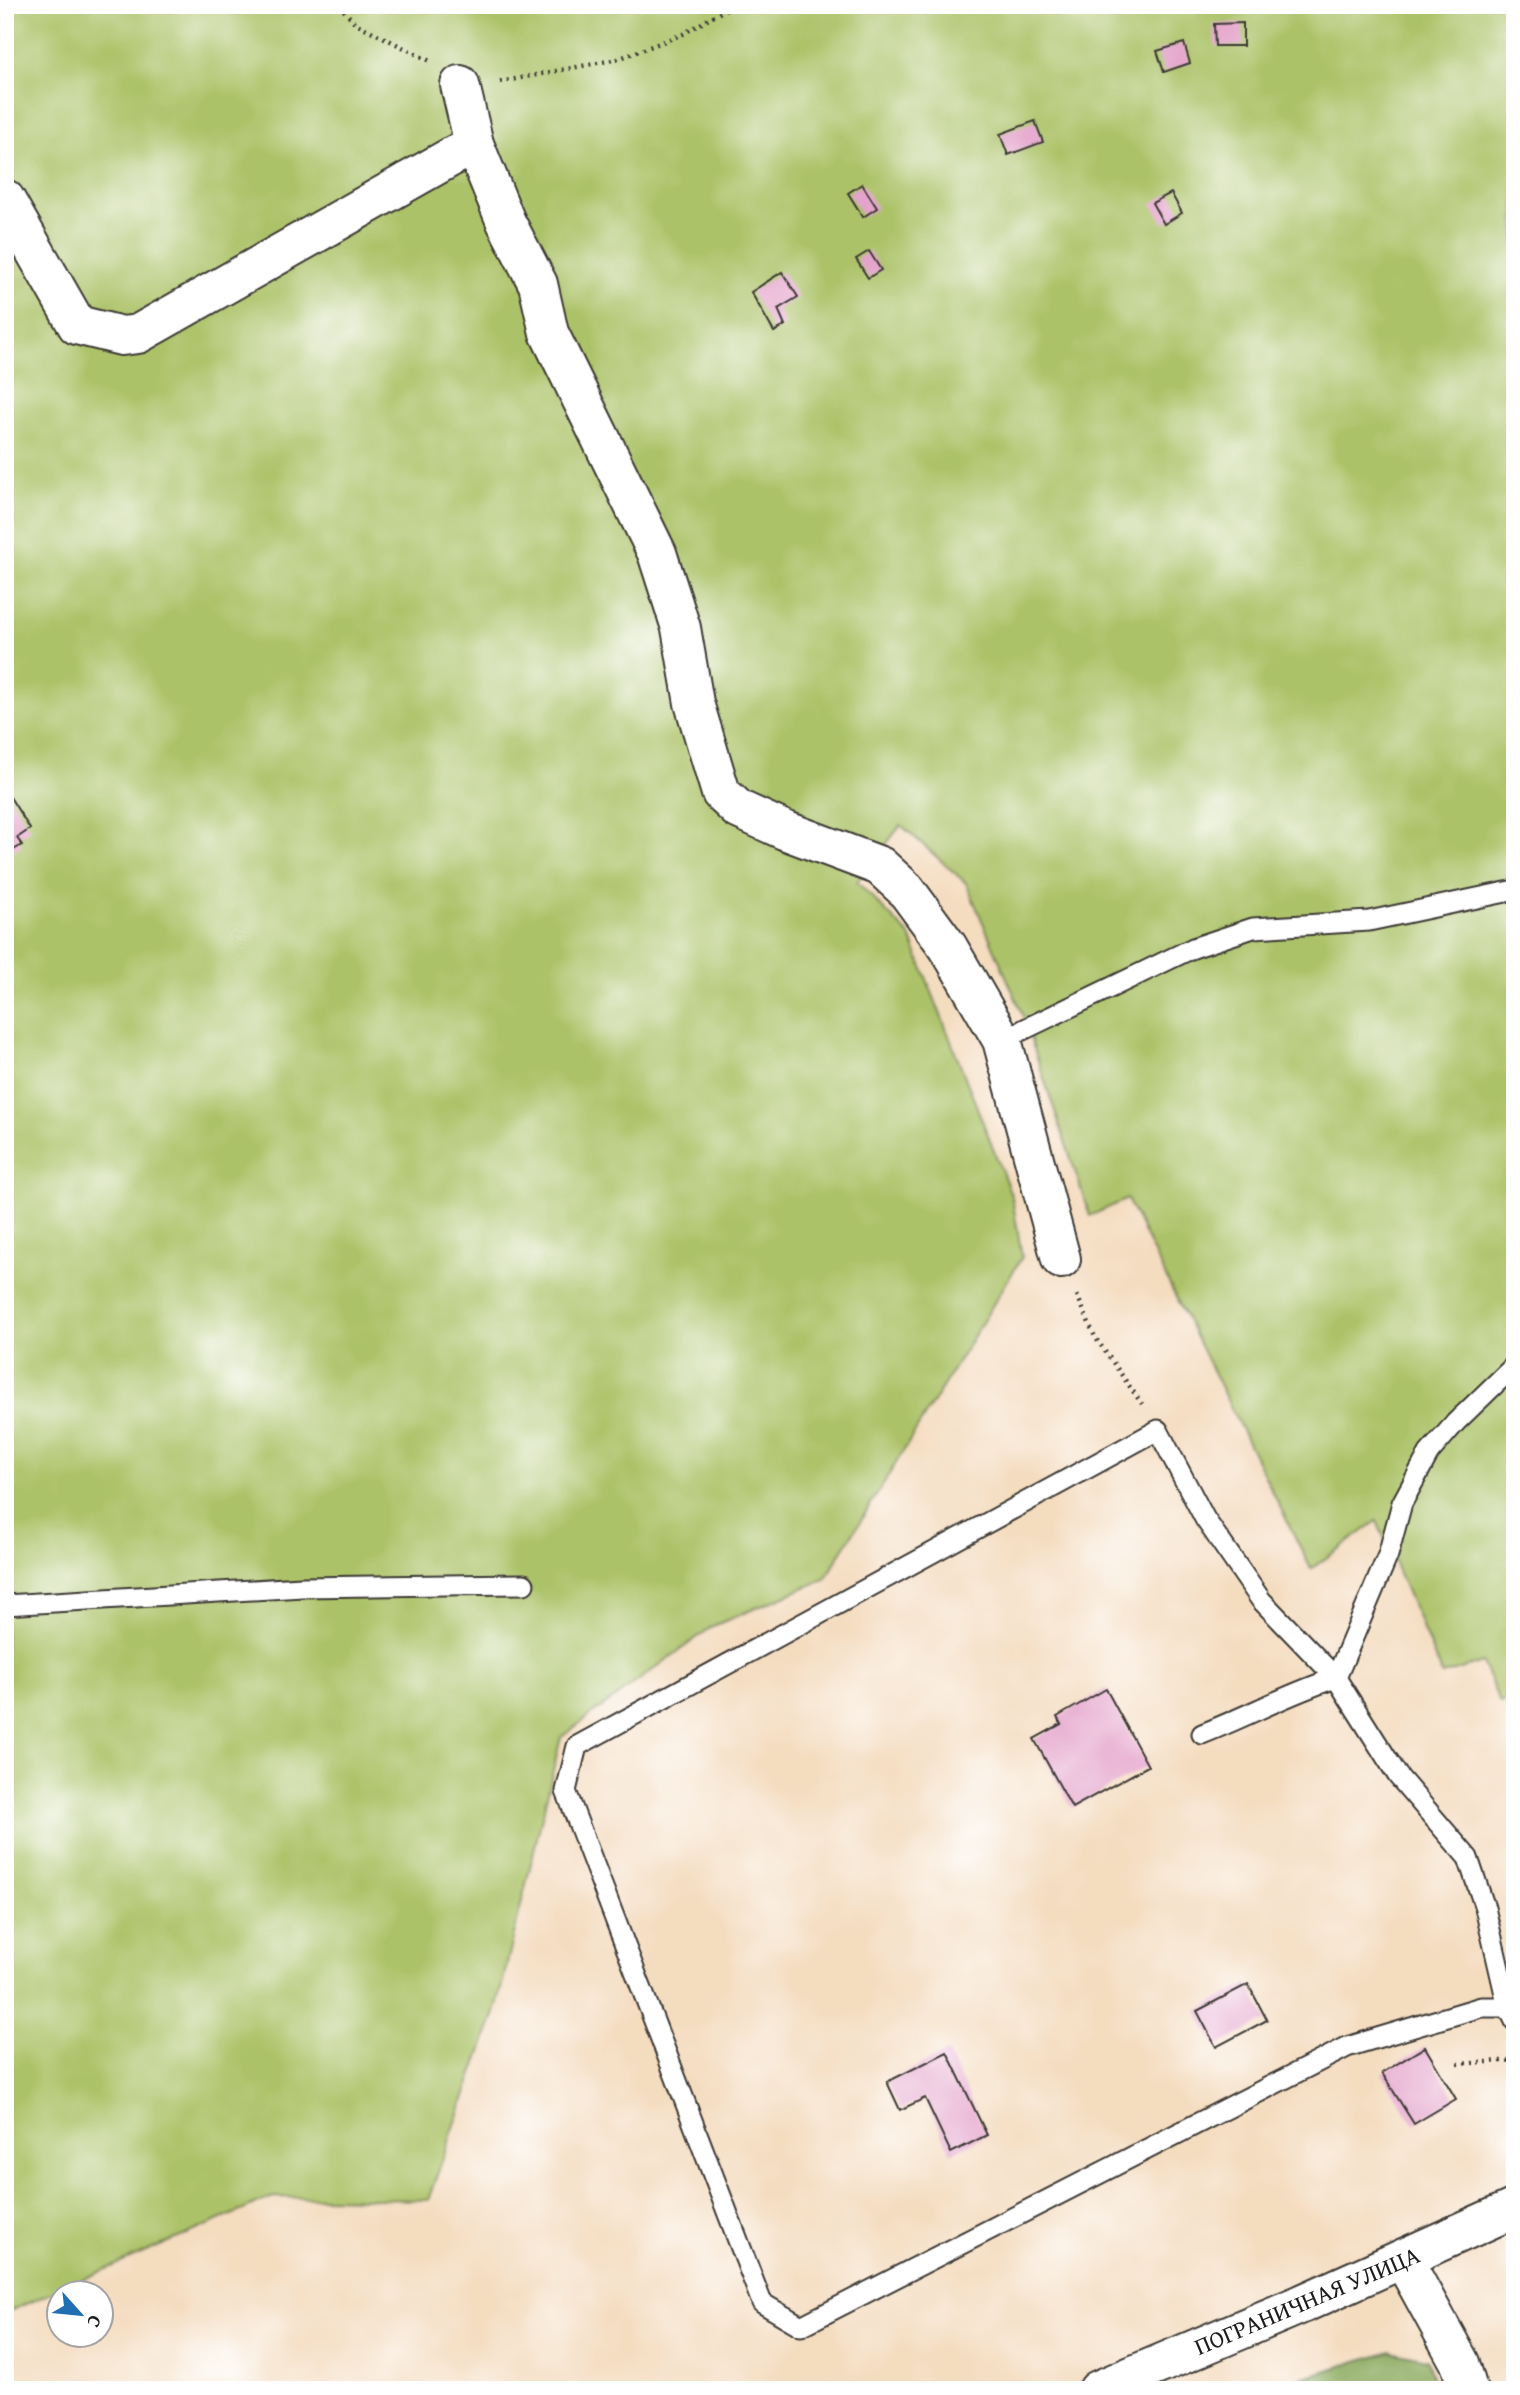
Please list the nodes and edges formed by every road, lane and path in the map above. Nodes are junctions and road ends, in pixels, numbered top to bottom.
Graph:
1 (339, 5) edge
2 (733, 5) edge
3 (460, 85) junction
4 (474, 144) junction
5 (5, 199) edge
6 (1515, 890) edge
7 (1002, 1040) junction
8 (1061, 1259) joint
9 (1515, 1365) edge
10 (1158, 1430) junction
11 (524, 1584) dead end
12 (5, 1605) edge
13 (1336, 1678) junction
14 (1202, 1734) dead end
15 (1511, 2014) edge
16 (1515, 2060) edge
17 (1458, 2064) dead end
18 (1515, 2208) edge
19 (1403, 2259) junction
20 (1098, 2390) edge
21 (1468, 2390) edge

1 - 3 path
2 - 3 path
3 - 4 street
4 - 5 street
4 - 7 street
6 - 7 lane
7 - 8 street
8 - 10 path
9 - 13 lane
10 - 13 lane
10 - 15 lane
11 - 12 lane
13 - 14 lane
13 - 15 lane
16 - 17 path
18 - 19 street, ПОГРАНИЧНАЯ УЛИЦА
19 - 20 street, ПОГРАНИЧНАЯ УЛИЦА
19 - 21 street

